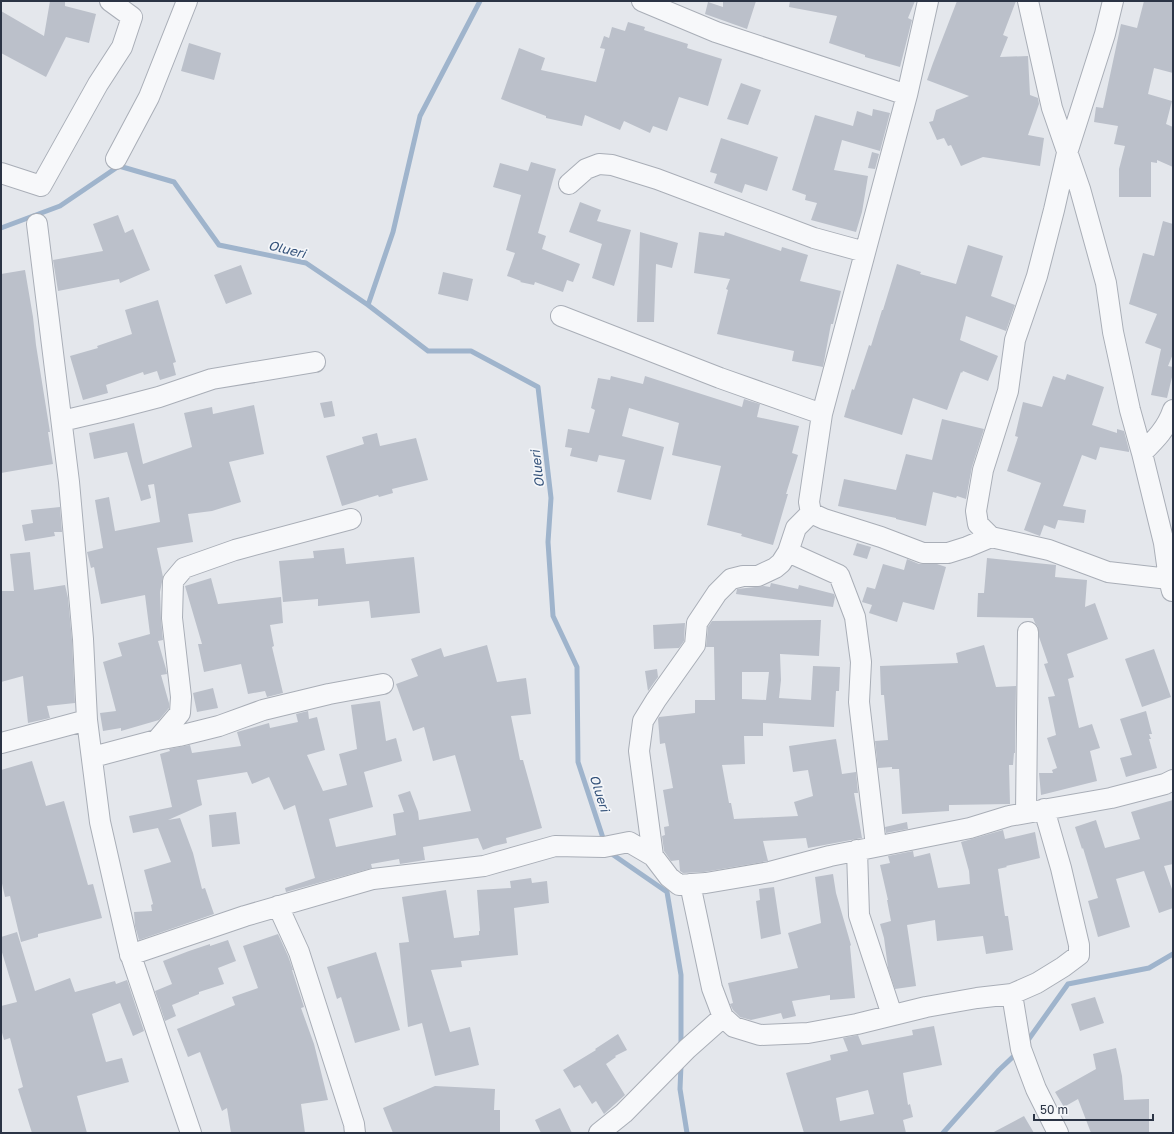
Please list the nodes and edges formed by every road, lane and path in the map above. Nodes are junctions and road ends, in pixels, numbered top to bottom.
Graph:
1 (110, 1) edge
2 (186, 1) edge
3 (642, 1) edge
4 (928, 1) edge
5 (1028, 1) edge
6 (1113, 1) edge
7 (908, 95) junction
8 (1067, 153) junction
9 (116, 159) dead end
10 (1, 173) edge
11 (569, 184) dead end
12 (37, 224) dead end
13 (866, 252) junction
14 (561, 316) dead end
15 (315, 362) dead end
16 (1173, 410) edge
17 (822, 414) junction
18 (62, 420) junction
19 (1142, 453) junction
20 (812, 513) junction
21 (351, 518) dead end
22 (991, 537) junction
23 (788, 552) junction
24 (1171, 586) edge
25 (1028, 632) dead end
26 (383, 684) dead end
27 (87, 720) junction
28 (157, 740) junction
29 (1, 743) edge
30 (93, 757) junction
31 (1173, 780) edge
32 (1035, 811) junction
33 (867, 848) junction
34 (653, 856) junction
35 (690, 884) junction
36 (278, 906) junction
37 (130, 954) junction
38 (1012, 994) junction
39 (892, 1015) junction
40 (723, 1017) junction
41 (191, 1133) edge
42 (356, 1133) edge
43 (599, 1133) edge
44 (1058, 1133) edge

1 - 10 street
2 - 9 street
3 - 7 street
4 - 7 street
5 - 8 street
6 - 8 street
7 - 13 street
8 - 19 street
8 - 22 street
11 - 13 street
12 - 18 street
13 - 17 street
14 - 17 street
15 - 18 street
16 - 19 street
17 - 20 street
18 - 27 street
19 - 24 street
20 - 22 street
20 - 23 street
21 - 28 street
22 - 24 street
23 - 33 street
23 - 34 street
25 - 32 street
26 - 28 street
27 - 29 street
27 - 30 street
28 - 30 street
30 - 37 street
31 - 32 street
32 - 33 street
32 - 38 street
33 - 35 street
33 - 39 street
34 - 35 street
34 - 36 street
35 - 40 street
36 - 37 street
36 - 42 street
37 - 41 street
38 - 39 street
38 - 44 street
39 - 40 street
40 - 43 street

